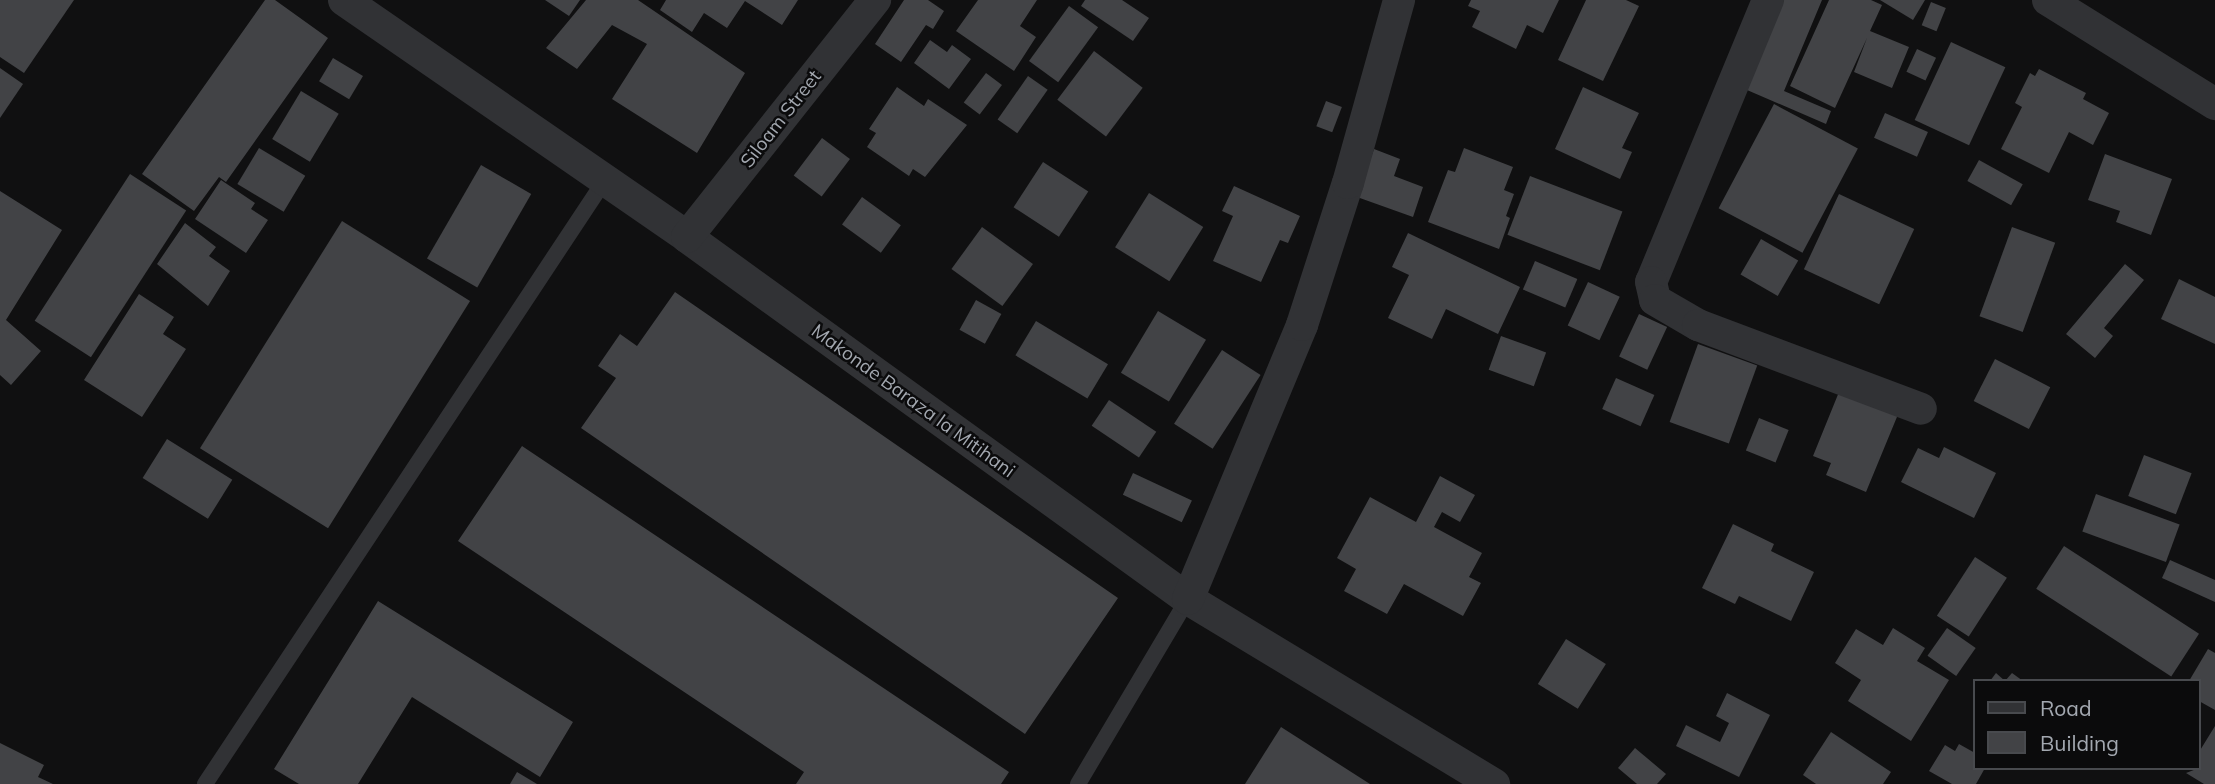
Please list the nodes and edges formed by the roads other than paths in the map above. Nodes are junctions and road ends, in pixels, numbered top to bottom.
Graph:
1 (344, 0) edge
2 (875, 0) edge
3 (1399, 0) edge
4 (1768, 0) edge
5 (2048, 0) edge
6 (2215, 104) edge
7 (605, 180) junction
8 (687, 237) junction
9 (1921, 409) dead end
10 (1188, 599) junction
11 (205, 784) edge
12 (1078, 784) edge
13 (1494, 784) edge

1 - 7 street, Makonde Baraza la Mitihani
2 - 8 street, Siloam Street
3 - 10 street
4 - 9 street
5 - 6 street
7 - 8 street, Makonde Baraza la Mitihani
7 - 11 lane
8 - 10 street, Makonde Baraza la Mitihani
10 - 12 lane
10 - 13 street, Makonde Baraza la Mitihani

